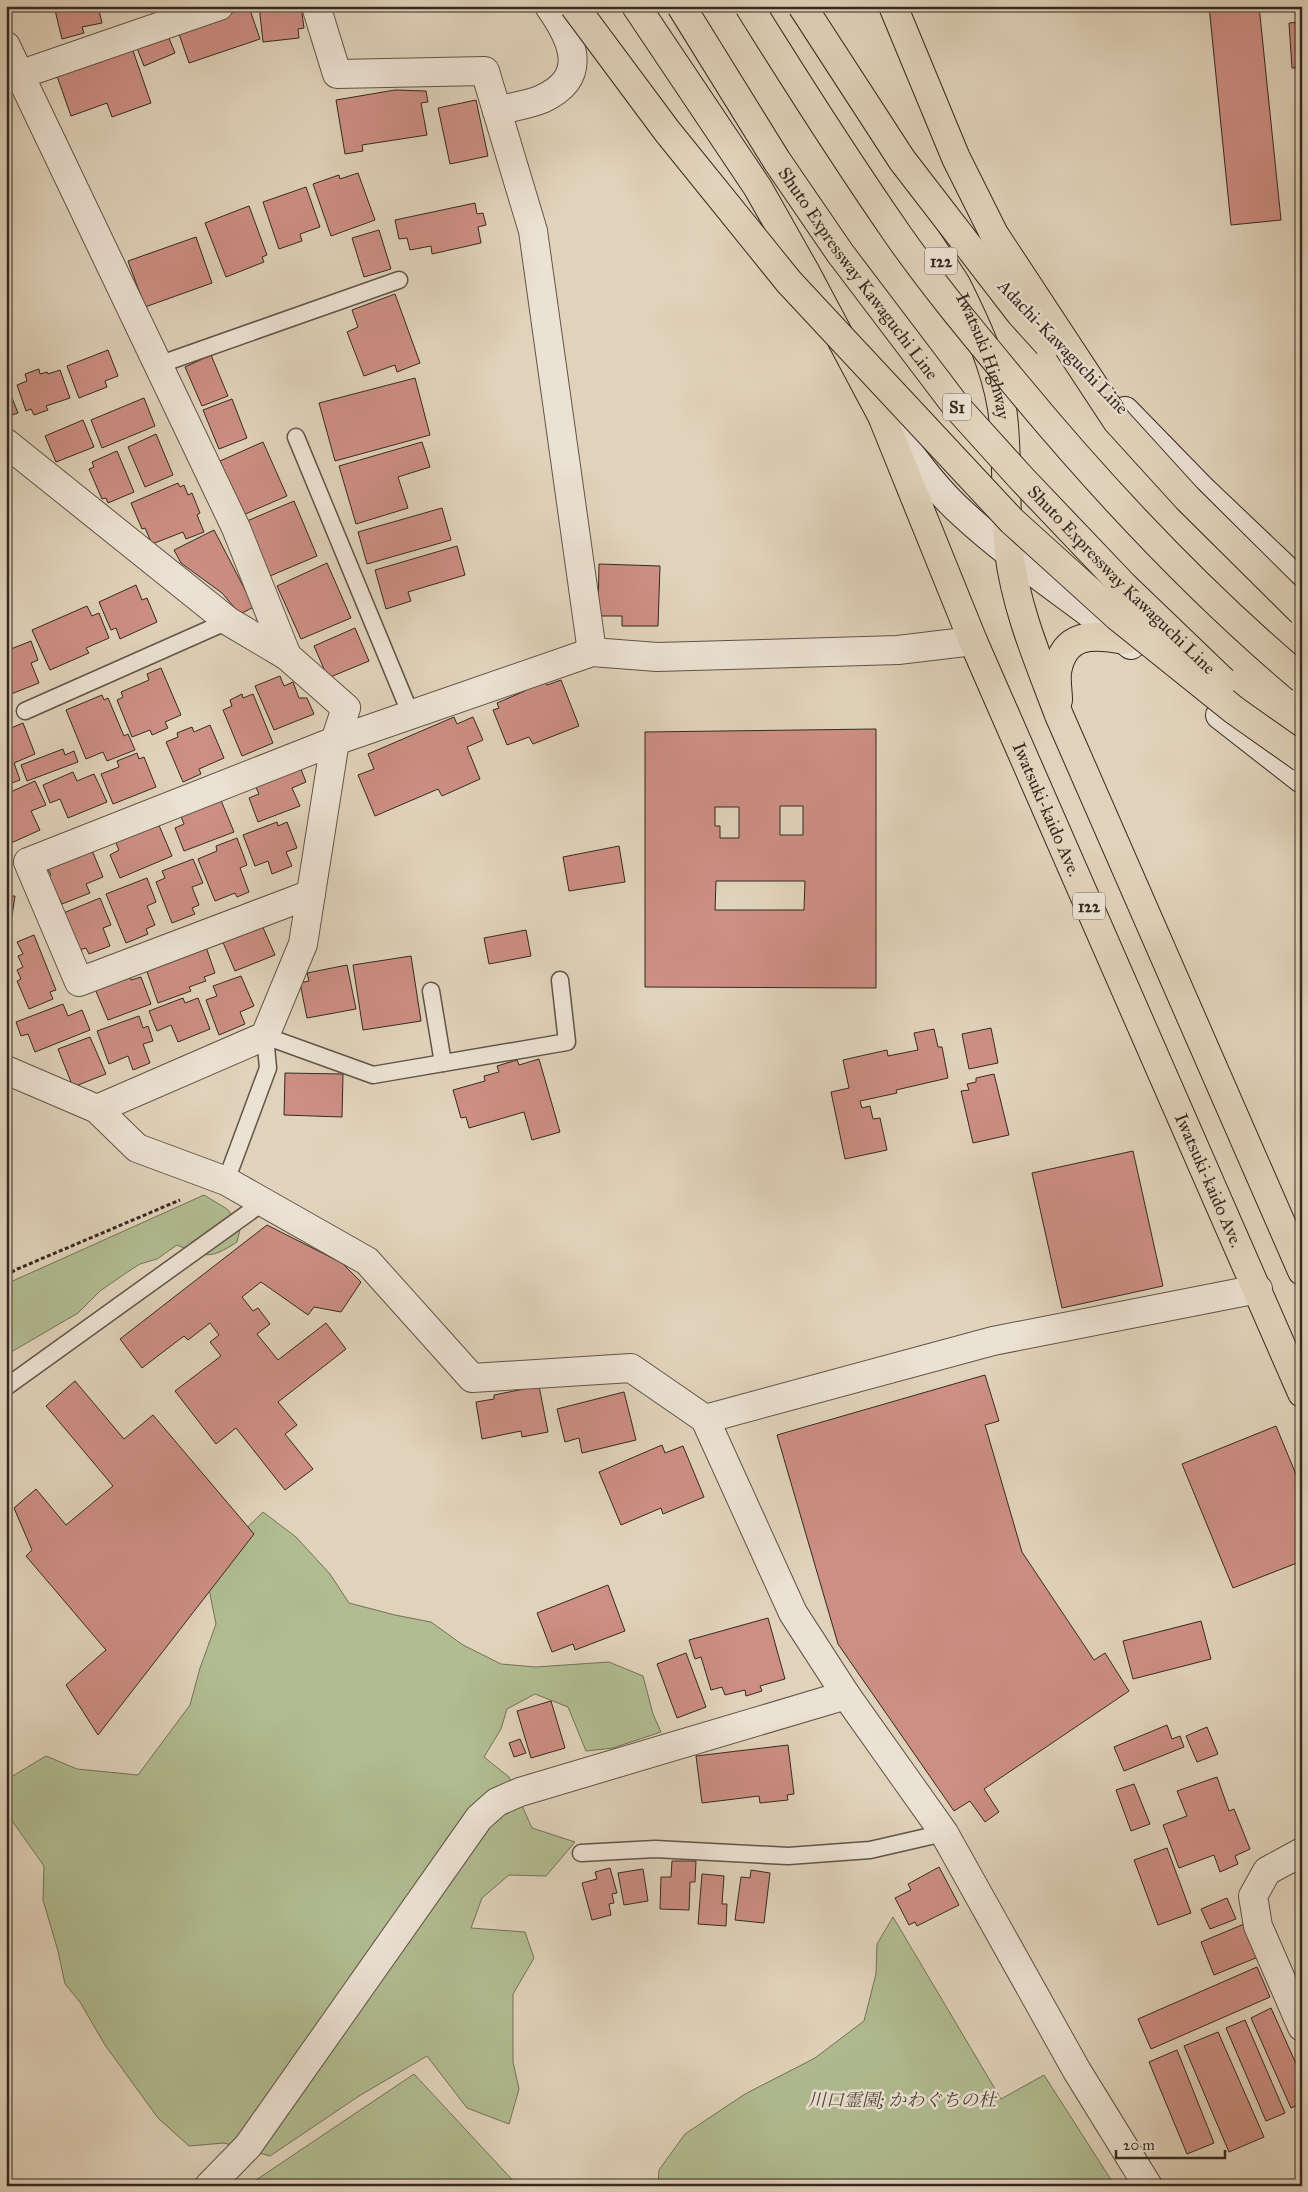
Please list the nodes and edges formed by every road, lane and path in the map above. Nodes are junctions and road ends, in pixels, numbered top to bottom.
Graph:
1 (219, 6) edge
2 (316, 6) edge
3 (549, 6) edge
4 (574, 6) edge
5 (636, 6) edge
6 (681, 6) edge
7 (749, 6) edge
8 (774, 6) edge
9 (802, 6) edge
10 (893, 6) edge
11 (6, 46) edge
12 (19, 75) junction
13 (835, 98) junction
14 (497, 111) junction
15 (399, 280) dead end
16 (158, 365) junction
17 (882, 416) junction
18 (1117, 421) junction
19 (296, 436) dead end
20 (6, 443) edge
21 (1010, 552) junction
22 (1302, 585) edge
23 (1302, 612) edge
24 (228, 621) junction
25 (1125, 640) junction
26 (972, 641) junction
27 (592, 652) junction
28 (287, 656) junction
29 (1302, 680) edge
30 (25, 711) dead end
31 (411, 715) junction
32 (1059, 715) junction
33 (336, 741) junction
34 (1302, 749) edge
35 (1302, 758) edge
36 (1302, 779) edge
37 (311, 894) junction
38 (560, 980) dead end
39 (430, 991) dead end
40 (265, 1036) junction
41 (443, 1063) junction
42 (6, 1070) edge
43 (97, 1109) junction
44 (226, 1180) junction
45 (262, 1202) junction
46 (1302, 1271) edge
47 (6, 1276) edge
48 (1258, 1289) junction
49 (6, 1387) edge
50 (1302, 1393) edge
51 (705, 1419) junction
52 (846, 1695) junction
53 (944, 1833) junction
54 (1302, 1852) edge
55 (581, 1853) dead end
56 (1302, 2027) edge
57 (209, 2186) edge
58 (1148, 2186) edge

1 - 12 street
2 - 14 street
3 - 14 street
4 - 35 highway, bridge
5 - 17 highway, 122
6 - 34 highway, Shuto Expressway Kawaguchi Line / S1, bridge
7 - 29 highway, bridge
8 - 13 highway, Iwatsuki Highway / 122
9 - 18 highway, bridge
10 - 18 highway, bridge
11 - 12 street
12 - 16 street
13 - 21 highway, Iwatsuki Highway / 122
13 - 22 street, Adachi-Kawaguchi Line
14 - 27 street
15 - 16 lane
16 - 28 street
17 - 21 street
17 - 26 highway, Iwatsuki-kaido Ave. / 122
18 - 23 highway, bridge
19 - 31 lane
20 - 24 street
21 - 25 street
21 - 32 highway, 122
24 - 28 street
24 - 30 lane
25 - 32 highway
25 - 36 street
26 - 27 street
26 - 48 highway, Iwatsuki-kaido Ave. / 122
27 - 31 street
28 - 33 street
31 - 33 street
32 - 46 highway, 122
33 - 37 street
33 - 37 street
37 - 40 street
38 - 41 lane
39 - 41 lane
40 - 41 lane
40 - 43 street
40 - 44 lane
42 - 43 street
43 - 44 street
44 - 45 street
44 - 47 path
45 - 49 lane
45 - 51 street
48 - 50 highway, Iwatsuki-kaido Ave. / 122
48 - 51 street
51 - 52 street
52 - 53 street
52 - 57 street
53 - 55 lane
53 - 58 street
54 - 56 street

